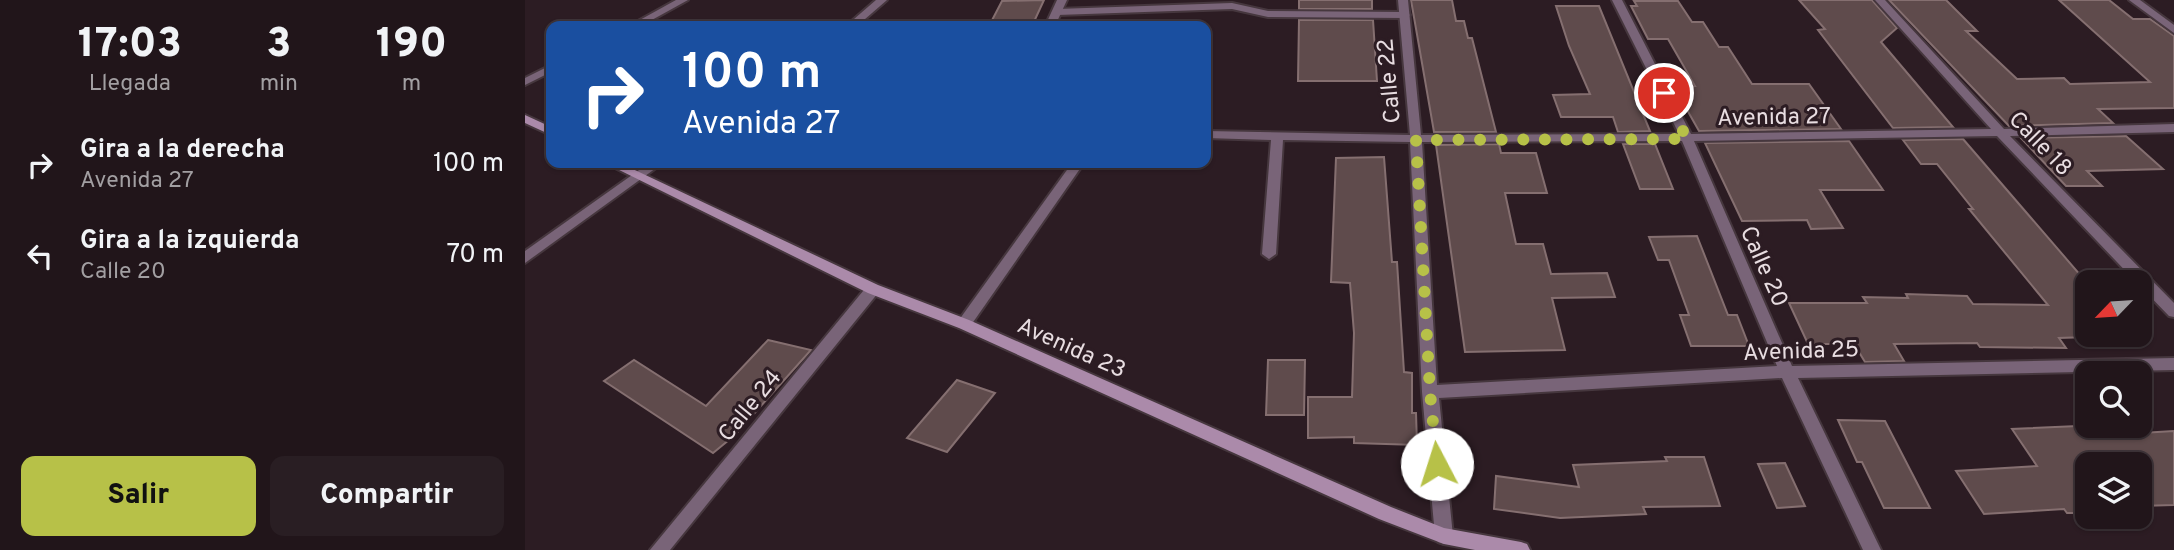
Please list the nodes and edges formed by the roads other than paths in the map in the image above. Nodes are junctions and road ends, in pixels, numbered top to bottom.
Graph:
1 (683, 0) edge
2 (883, 0) edge
3 (1062, 0) edge
4 (1403, 0) edge
5 (1617, 0) edge
6 (1880, 0) edge
7 (2134, 0) edge
8 (1057, 12) junction
9 (1405, 15) junction
10 (643, 21) edge
11 (857, 21) edge
12 (1052, 21) edge
13 (2174, 30) edge
14 (546, 71) edge
15 (525, 82) edge
16 (525, 118) edge
17 (2174, 128) edge
18 (546, 129) edge
19 (2001, 133) junction
20 (1211, 135) edge
21 (1276, 136) junction
22 (1687, 139) junction
23 (1416, 140) junction
24 (621, 168) edge
25 (649, 168) edge
26 (1074, 168) edge
27 (637, 176) junction
28 (1269, 254) dead end
29 (525, 258) edge
30 (873, 289) junction
31 (2174, 313) edge
32 (964, 324) junction
33 (2174, 363) edge
34 (1787, 372) junction
35 (1430, 392) junction
36 (1444, 536) junction
37 (659, 550) edge
38 (1521, 550) edge
39 (1872, 550) edge

1 - 10 street
2 - 11 street
3 - 8 street
4 - 9 street, Calle 22
5 - 22 street, Calle 20
6 - 19 street, Calle 18
7 - 13 street
8 - 9 street
8 - 12 street
9 - 23 street, Calle 22
14 - 15 street
16 - 18 main road
17 - 19 street, Avenida 27
19 - 22 street, Avenida 27
19 - 31 street, Calle 18
20 - 21 street, Avenida 27
21 - 23 street, Avenida 27
21 - 28 street
22 - 23 street, Avenida 27
22 - 34 street, Calle 20
23 - 35 street, Calle 22
24 - 27 main road, Avenida 23
25 - 27 street
26 - 32 street
27 - 29 street
27 - 30 main road, Avenida 23
30 - 32 main road, Avenida 23
30 - 37 street, Calle 24
32 - 36 main road, Avenida 23
33 - 34 street, Avenida 25
34 - 35 street, Avenida 25
34 - 39 street, Calle 20
35 - 36 street, Calle 22
36 - 38 main road, Avenida 23

